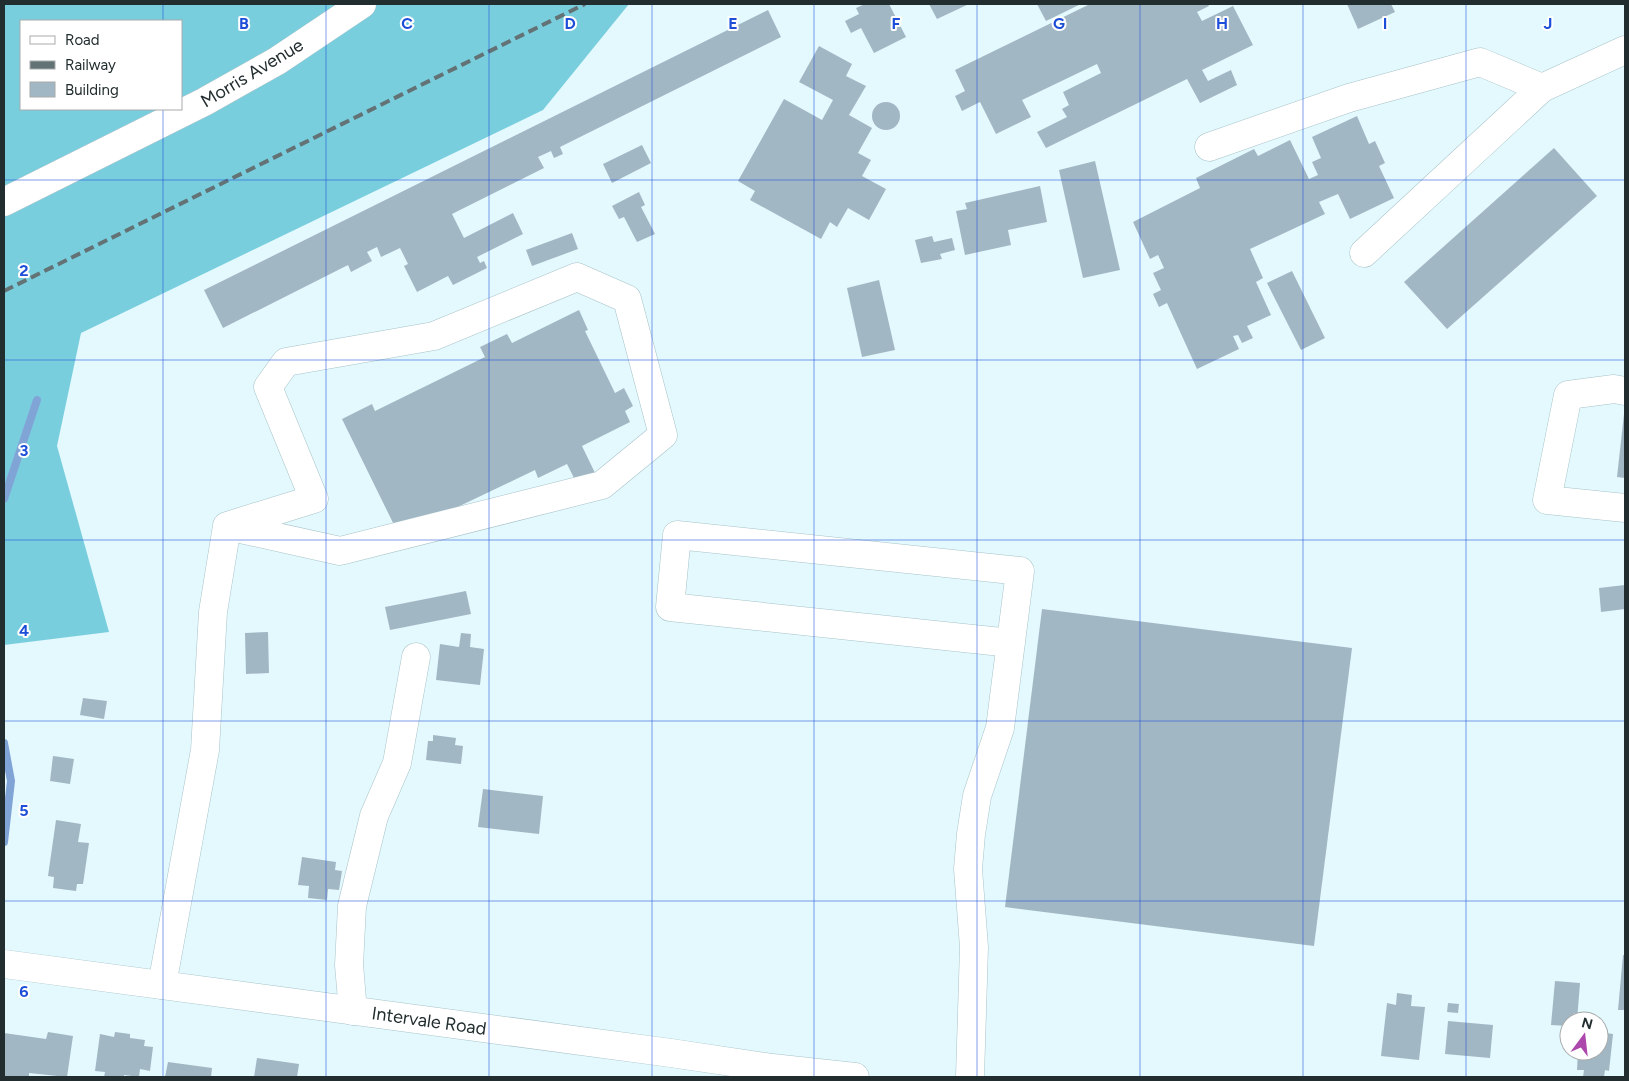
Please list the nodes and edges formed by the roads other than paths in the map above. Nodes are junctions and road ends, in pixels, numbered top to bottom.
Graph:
1 (362, 4) edge
2 (1625, 50) edge
3 (1542, 88) junction
4 (1209, 147) dead end
5 (4, 202) edge
6 (1364, 253) dead end
7 (1625, 390) edge
8 (1625, 508) edge
9 (226, 526) junction
10 (1011, 643) junction
11 (416, 657) dead end
12 (4, 964) edge
13 (162, 985) junction
14 (353, 1011) junction
15 (855, 1077) edge
16 (970, 1077) edge

1 - 5 street, Morris Avenue
2 - 3 street
3 - 4 street
3 - 6 street
7 - 8 street
9 - 9 street
9 - 13 street
10 - 10 street
10 - 16 street
11 - 14 street
12 - 13 street, Intervale Road
13 - 14 street, Intervale Road
14 - 15 street, Intervale Road

